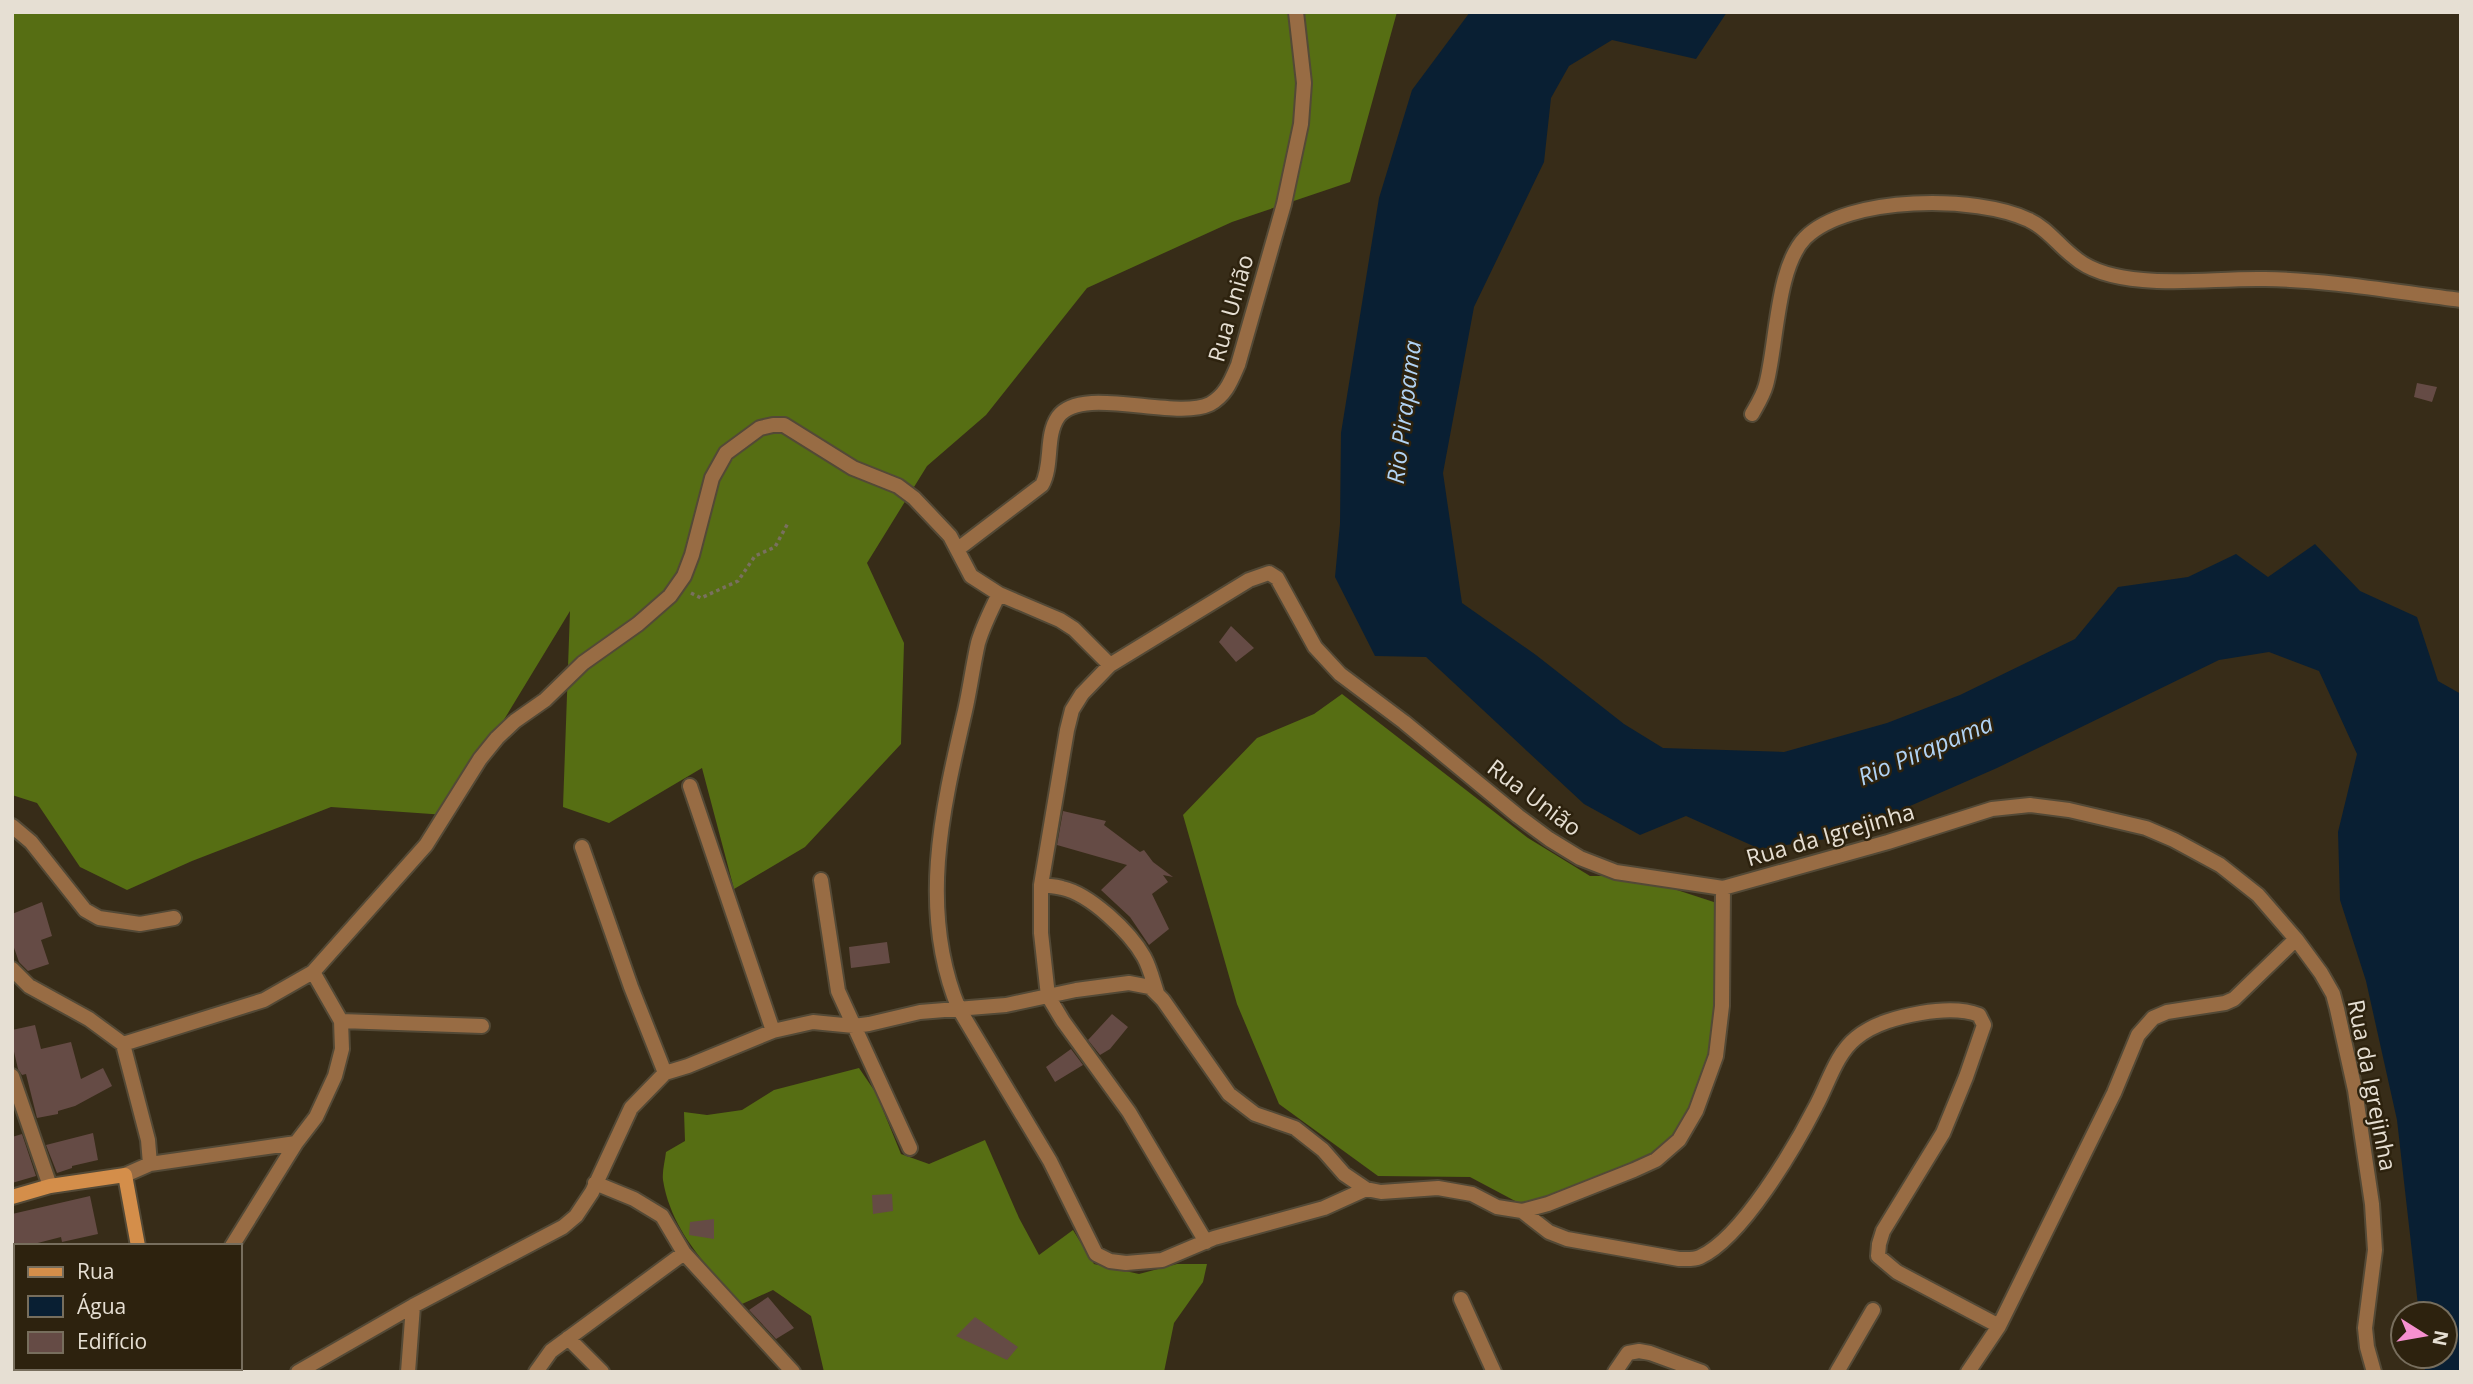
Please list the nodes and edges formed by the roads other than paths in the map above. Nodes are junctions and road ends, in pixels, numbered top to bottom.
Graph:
1 (1296, 12) edge
2 (2461, 300) edge
3 (1752, 414) dead end
4 (958, 549) junction
5 (999, 594) junction
6 (1110, 665) junction
7 (690, 786) dead end
8 (12, 826) edge
9 (582, 847) dead end
10 (821, 880) dead end
11 (1041, 885) junction
12 (1723, 888) junction
13 (174, 918) dead end
14 (2296, 939) junction
15 (12, 969) edge
16 (313, 972) junction
17 (1157, 993) junction
18 (1048, 996) junction
19 (959, 1009) junction
20 (341, 1021) junction
21 (482, 1026) dead end
22 (854, 1026) junction
23 (773, 1031) junction
24 (123, 1044) junction
25 (665, 1073) junction
26 (12, 1076) edge
27 (296, 1143) junction
28 (911, 1148) dead end
29 (150, 1164) junction
30 (125, 1175) junction
31 (595, 1183) junction
32 (50, 1186) junction
33 (1366, 1189) junction
34 (12, 1197) edge
35 (1522, 1211) junction
36 (1206, 1242) junction
37 (138, 1244) edge
38 (233, 1244) edge
39 (684, 1253) junction
40 (1461, 1299) dead end
41 (413, 1306) junction
42 (1872, 1310) dead end
43 (1999, 1326) junction
44 (568, 1338) junction
45 (298, 1372) edge
46 (408, 1372) edge
47 (536, 1372) edge
48 (602, 1372) edge
49 (793, 1372) edge
50 (1494, 1372) edge
51 (1615, 1372) edge
52 (1702, 1372) edge
53 (1837, 1372) edge
54 (1968, 1372) edge
55 (2374, 1372) edge

1 - 4 street, Rua União
2 - 3 street
4 - 5 street
4 - 16 street
5 - 6 street
5 - 19 street
6 - 11 street
6 - 12 street, Rua União
7 - 23 street
8 - 13 street
9 - 25 street
10 - 22 street
11 - 17 street
11 - 18 street
12 - 14 street, Rua da Igrejinha
12 - 35 street
14 - 43 street
14 - 55 street, Rua da Igrejinha
15 - 24 street
16 - 20 street
16 - 24 street
17 - 18 street
17 - 33 street
18 - 19 street
18 - 36 street
19 - 22 street
19 - 36 street
20 - 21 street
20 - 27 street
22 - 23 street
22 - 28 street
23 - 25 street
24 - 29 street
25 - 31 street
26 - 32 street
27 - 29 street
27 - 38 street
29 - 30 street
30 - 32 street
30 - 37 street
31 - 39 street
31 - 41 street
32 - 34 street
33 - 35 street
33 - 36 street
35 - 43 street
39 - 44 street
39 - 49 street
40 - 50 street
41 - 45 street
41 - 46 street
42 - 53 street
43 - 54 street
44 - 47 street
44 - 48 street
51 - 52 street

